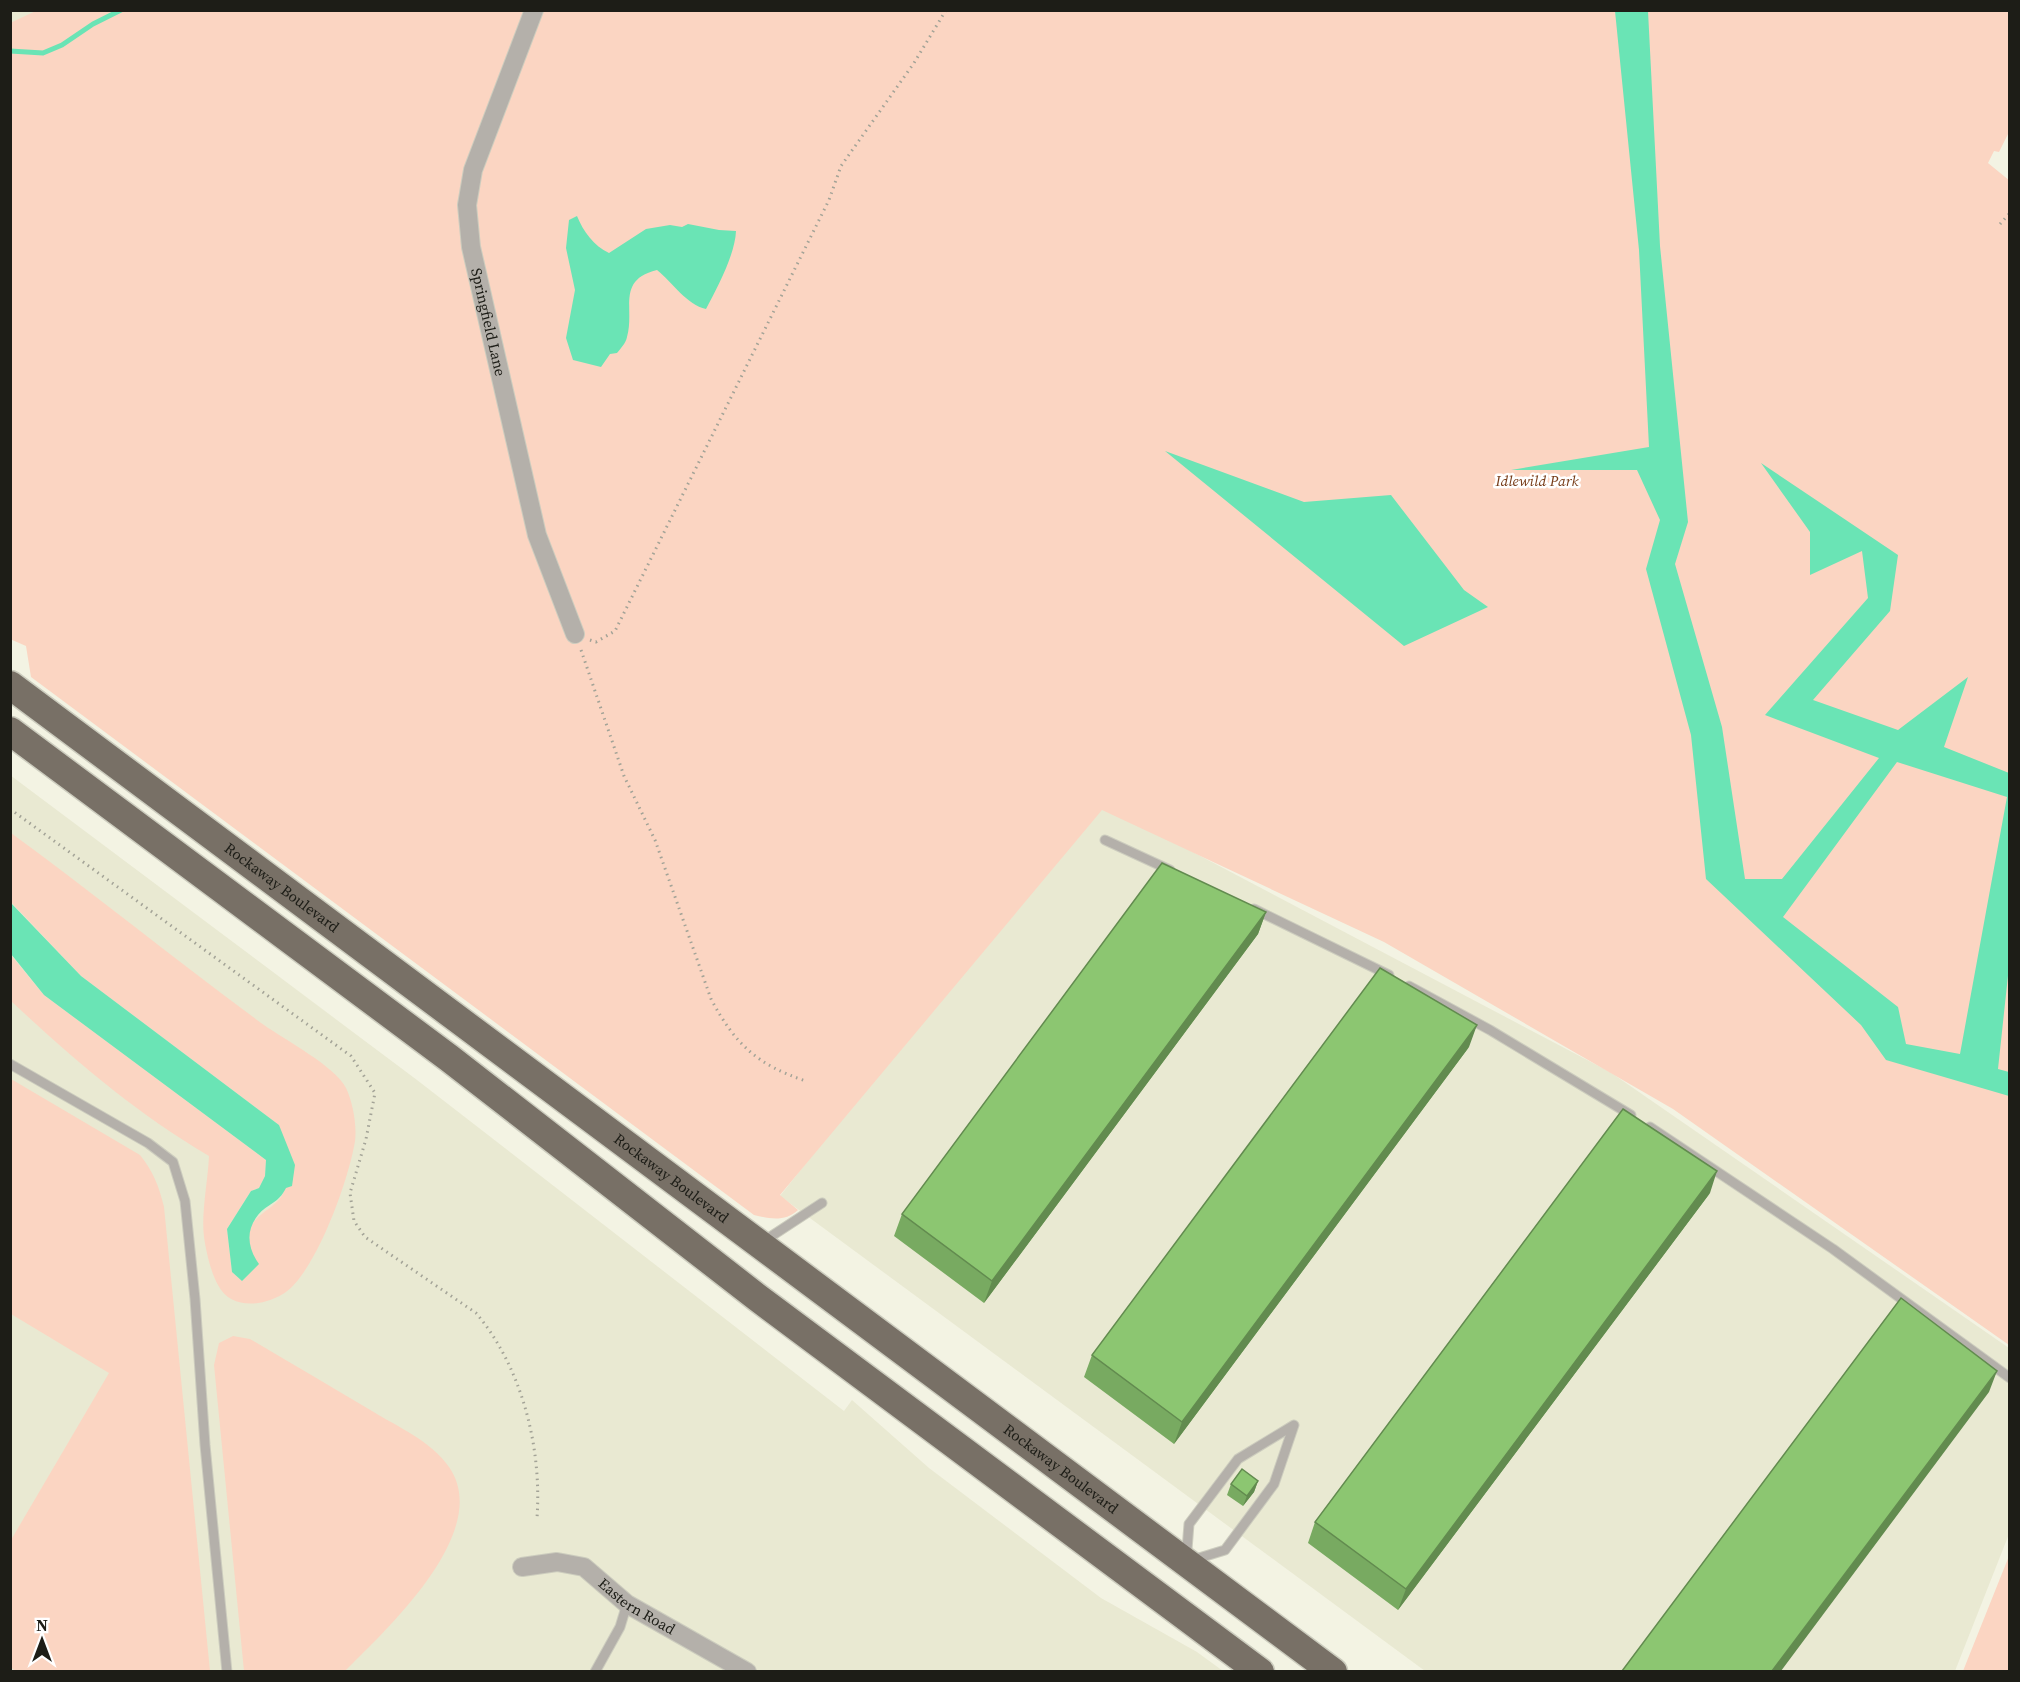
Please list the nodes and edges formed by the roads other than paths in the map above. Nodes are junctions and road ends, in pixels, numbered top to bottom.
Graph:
1 (534, 10) edge
2 (575, 634) road end
3 (10, 685) edge
4 (10, 731) edge
5 (1105, 840) dead end
6 (1177, 873) edge
7 (1249, 906) edge
8 (10, 1064) edge
9 (822, 1203) dead end
10 (760, 1244) junction
11 (2010, 1378) edge
12 (1186, 1562) junction
13 (522, 1567) dead end
14 (627, 1604) junction
15 (227, 1671) edge
16 (595, 1671) edge
17 (747, 1671) edge
18 (1260, 1671) edge
19 (1333, 1671) edge

1 - 2 street, Springfield Lane
3 - 10 highway, Rockaway Boulevard
4 - 18 highway
5 - 6 lane
7 - 11 lane
8 - 15 lane
9 - 10 lane
10 - 12 highway, Rockaway Boulevard
12 - 12 lane
12 - 19 highway, Rockaway Boulevard
13 - 14 street, Eastern Road
14 - 16 lane
14 - 17 street, Eastern Road

